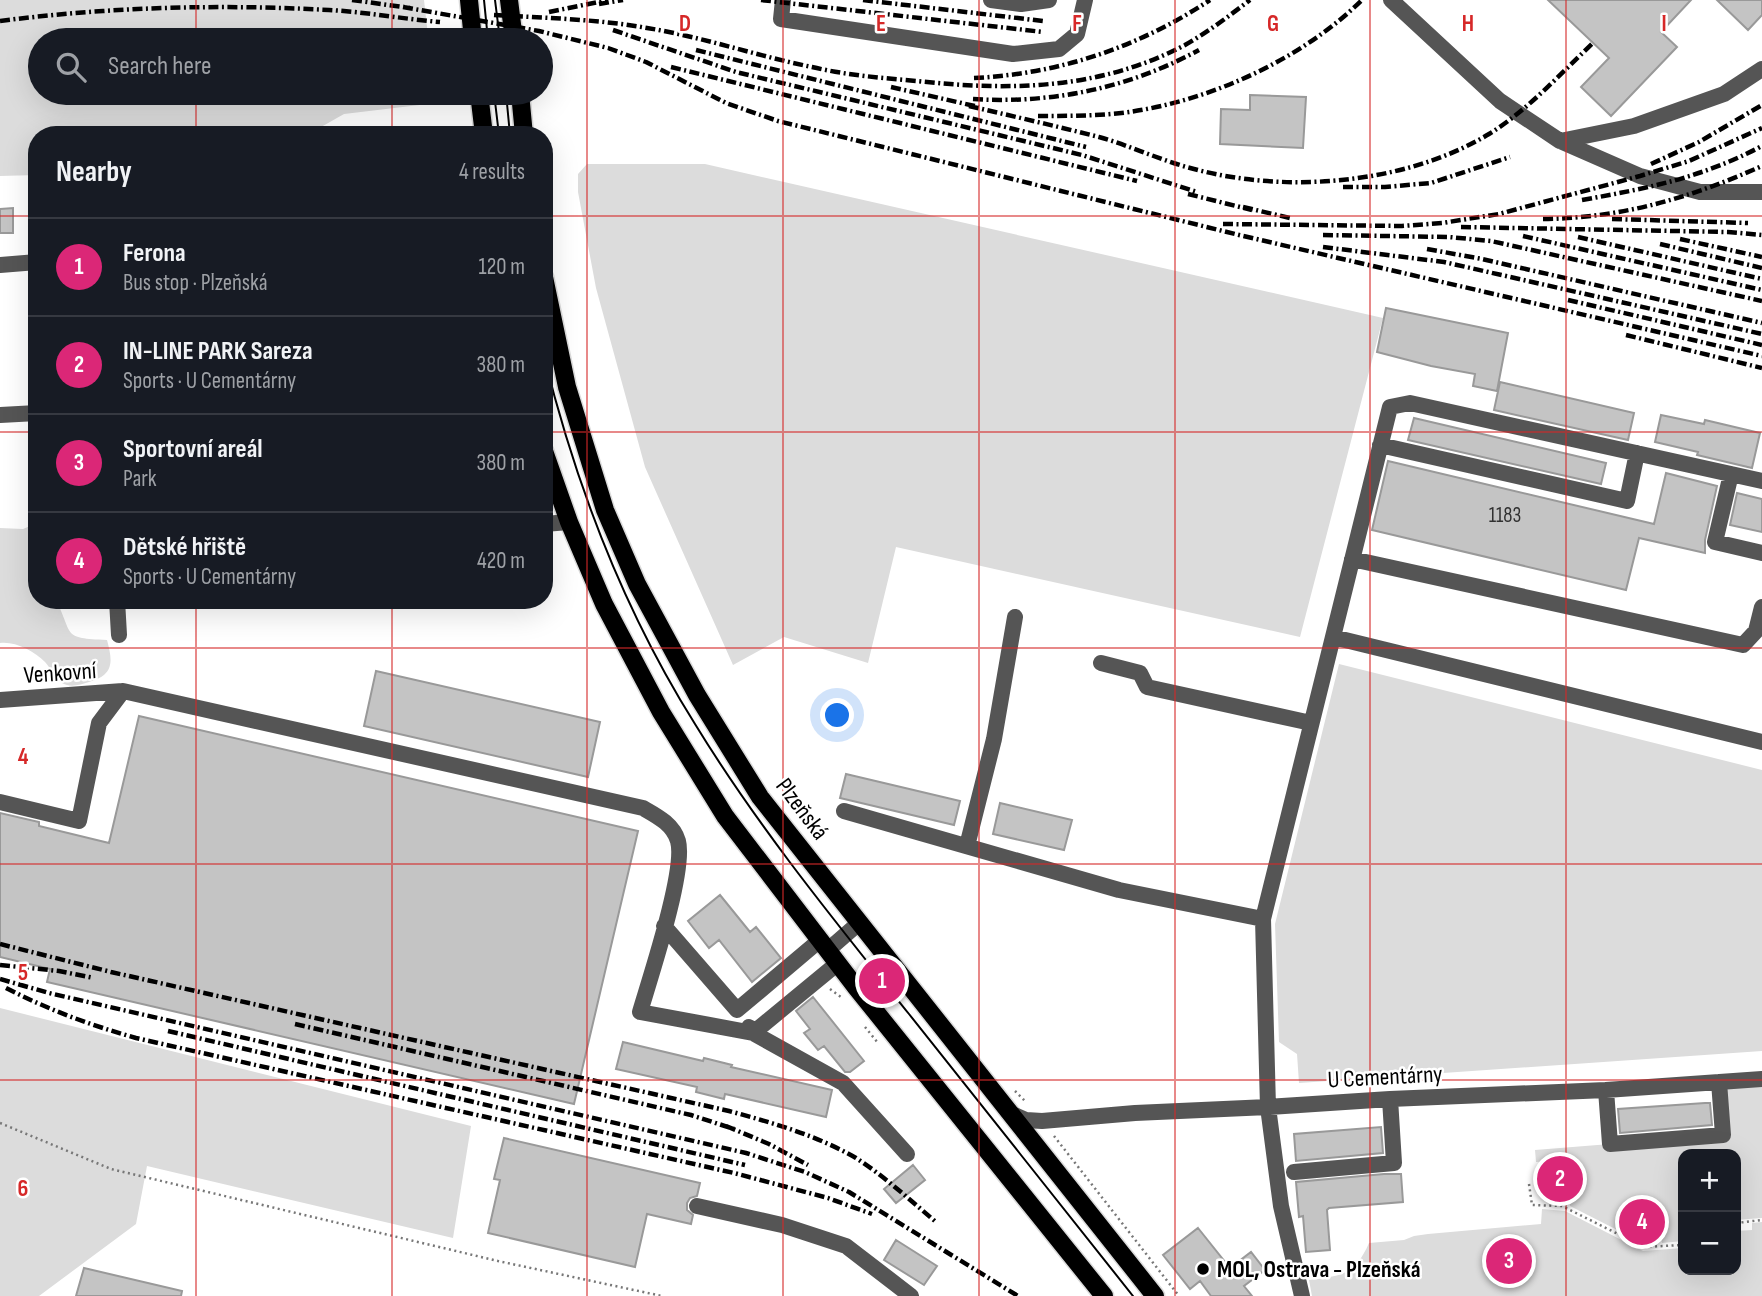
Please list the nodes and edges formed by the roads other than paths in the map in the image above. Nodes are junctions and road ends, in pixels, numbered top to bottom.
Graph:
1 (469, 0) edge
2 (509, 0) edge
3 (783, 0) edge
4 (991, 0) edge
5 (1049, 0) edge
6 (1085, 0) edge
7 (1391, 0) edge
8 (472, 28) edge
9 (512, 28) edge
10 (1762, 69) edge
11 (480, 105) edge
12 (521, 105) edge
13 (483, 126) edge
14 (523, 126) edge
15 (1560, 141) junction
16 (1762, 192) edge
17 (28, 263) edge
18 (0, 265) edge
19 (553, 319) edge
20 (28, 413) edge
21 (0, 415) edge
22 (1380, 445) junction
23 (1637, 453) junction
24 (1731, 474) junction
25 (553, 477) edge
26 (1762, 481) edge
27 (569, 522) junction
28 (553, 523) edge
29 (1762, 553) edge
30 (1352, 559) junction
31 (1762, 607) edge
32 (118, 609) edge
33 (1015, 617) dead end
34 (119, 635) dead end
35 (1333, 637) junction
36 (1101, 663) dead end
37 (123, 691) junction
38 (0, 700) edge
39 (1311, 723) junction
40 (1762, 742) edge
41 (0, 802) edge
42 (844, 811) dead end
43 (967, 846) junction
44 (859, 923) junction
45 (664, 926) junction
46 (1262, 927) junction
47 (828, 951) junction
48 (737, 1010) junction
49 (753, 1033) junction
50 (1762, 1079) edge
51 (1719, 1082) junction
52 (1606, 1090) junction
53 (1390, 1098) junction
54 (1268, 1107) junction
55 (1012, 1114) junction
56 (907, 1154) dead end
57 (1294, 1172) dead end
58 (697, 1206) dead end
59 (911, 1296) edge
60 (1104, 1296) edge
61 (1155, 1296) edge
62 (1302, 1296) edge

1 - 8 main road
2 - 9 main road
3 - 6 street
4 - 5 street
7 - 15 street
10 - 15 street
11 - 13 main road
12 - 14 main road
15 - 16 street
17 - 18 street
19 - 44 main road, Plzeňská
20 - 21 street
22 - 23 street
22 - 23 street
22 - 30 street
23 - 24 street
24 - 26 street
24 - 29 street
25 - 27 main road
27 - 28 street
27 - 47 main road
30 - 31 street
30 - 35 street
32 - 34 street
33 - 43 street
35 - 39 street
35 - 40 street
36 - 39 street
37 - 38 street, Venkovní
37 - 41 street
37 - 45 street, Venkovní
39 - 46 street
42 - 43 street
43 - 46 street
44 - 47 street
44 - 55 main road, Plzeňská
45 - 48 street
45 - 49 street, Venkovní
46 - 54 street
47 - 48 street
47 - 49 street
47 - 60 main road
48 - 49 street
49 - 56 street
50 - 51 street, U Cementárny
51 - 52 street, U Cementárny
51 - 52 street
52 - 53 street, U Cementárny
53 - 54 street, U Cementárny
53 - 57 street
54 - 55 street, U Cementárny
54 - 62 street
55 - 61 main road, Plzeňská
58 - 59 street

